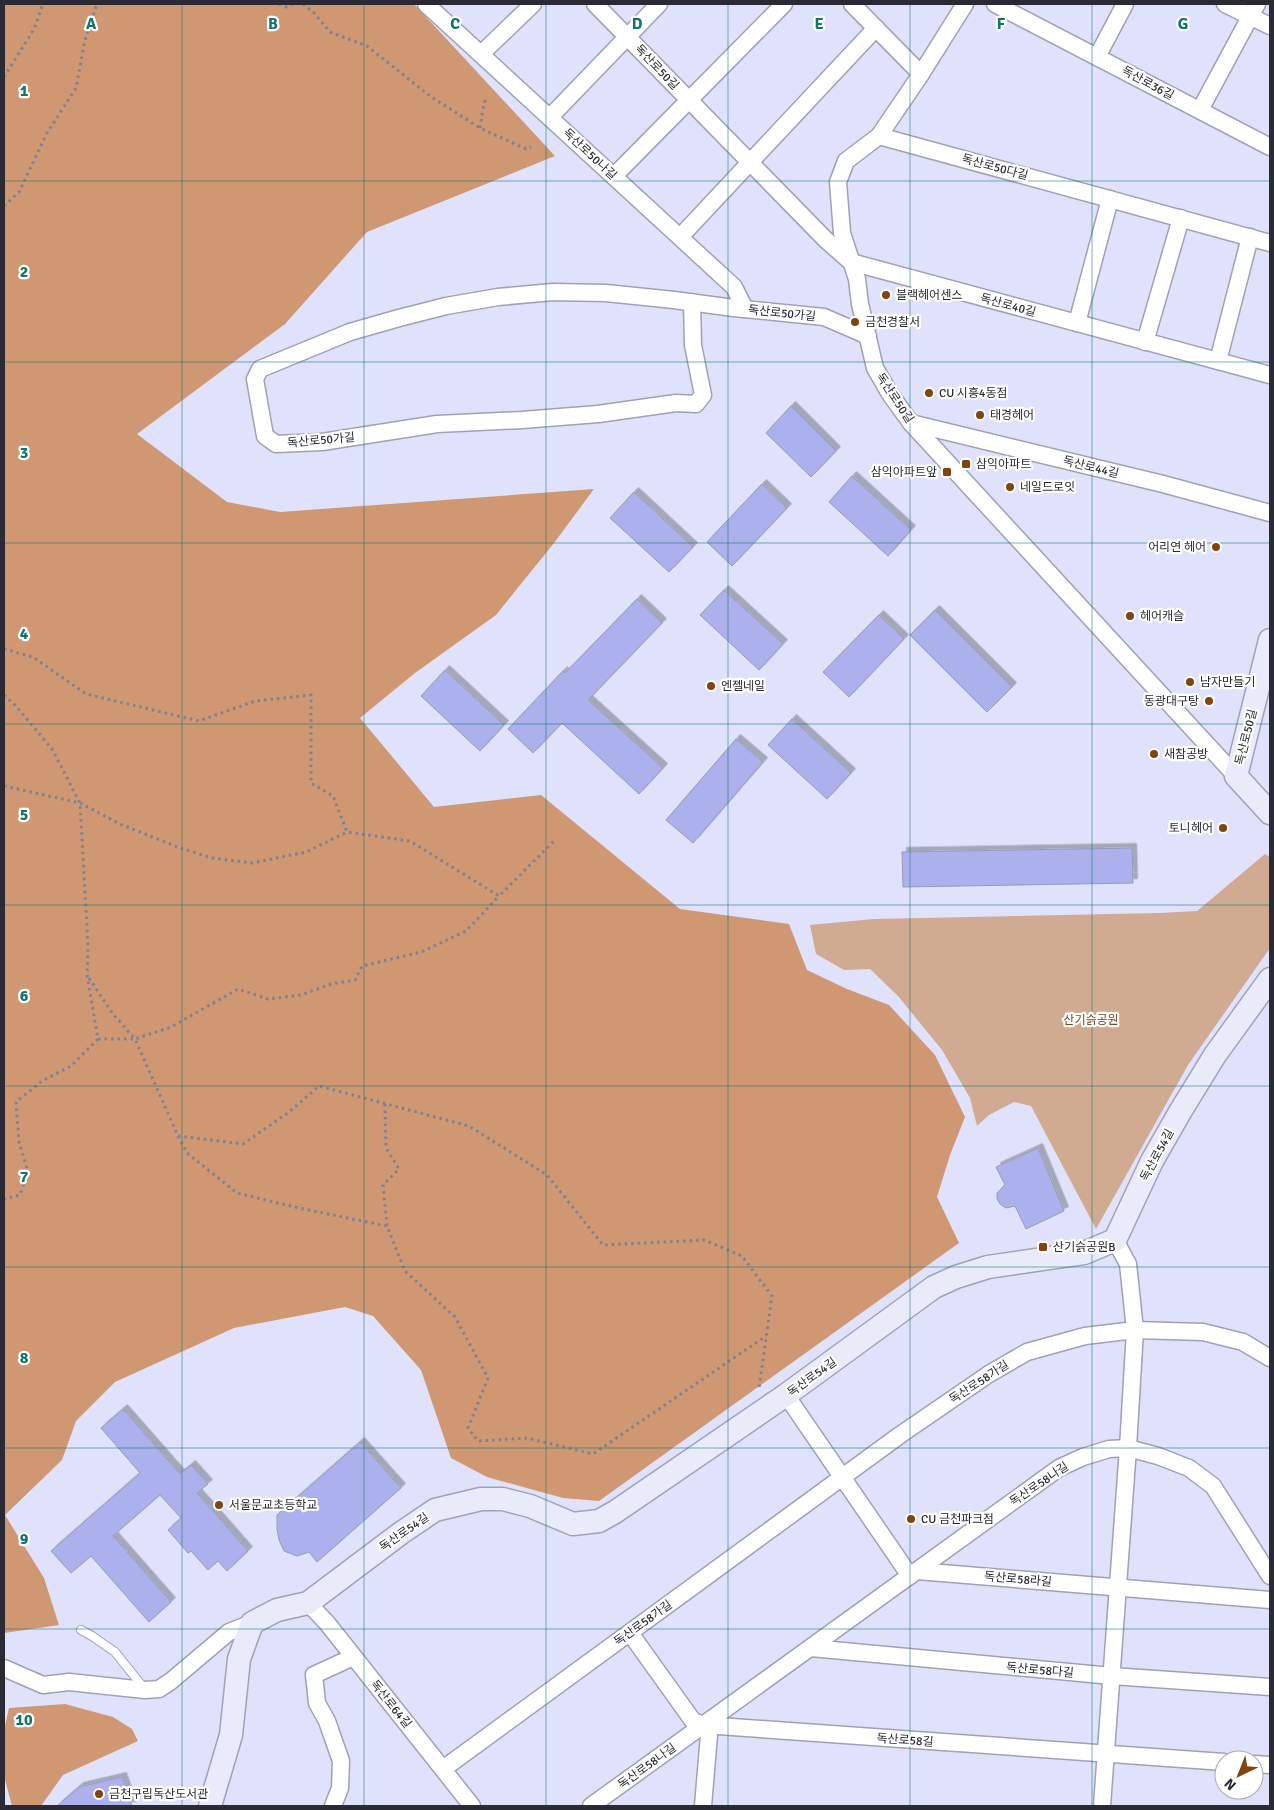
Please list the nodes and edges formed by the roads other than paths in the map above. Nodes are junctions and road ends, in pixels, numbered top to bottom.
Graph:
1 (426, 4) edge
2 (533, 4) edge
3 (595, 4) edge
4 (660, 4) edge
5 (784, 4) edge
6 (852, 4) edge
7 (965, 4) edge
8 (995, 4) edge
9 (1124, 4) edge
10 (1225, 4) edge
11 (1254, 10) edge
12 (1270, 26) edge
13 (876, 28) junction
14 (627, 37) junction
15 (481, 54) junction
16 (1097, 57) junction
17 (921, 74) junction
18 (689, 100) junction
19 (1200, 110) junction
20 (550, 117) junction
21 (879, 136) junction
22 (1270, 147) edge
23 (750, 162) junction
24 (614, 176) junction
25 (1110, 199) junction
26 (1181, 218) junction
27 (680, 236) junction
28 (1250, 237) junction
29 (1270, 242) edge
30 (851, 262) junction
31 (692, 302) junction
32 (745, 310) junction
33 (1077, 324) junction
34 (868, 336) junction
35 (1145, 342) junction
36 (1218, 361) junction
37 (1270, 375) edge
38 (911, 423) junction
39 (1270, 513) edge
40 (1270, 640) edge
41 (1236, 776) junction
42 (1270, 813) edge
43 (1270, 979) edge
44 (1115, 1240) junction
45 (1135, 1330) junction
46 (1270, 1358) edge
47 (786, 1396) junction
48 (1128, 1448) junction
49 (842, 1477) junction
50 (914, 1573) junction
51 (1270, 1576) edge
52 (1118, 1588) junction
53 (1270, 1600) edge
54 (308, 1603) junction
55 (252, 1623) junction
56 (81, 1630) dead end
57 (630, 1633) junction
58 (810, 1648) junction
59 (353, 1657) junction
60 (4, 1668) edge
61 (1112, 1676) junction
62 (1270, 1687) edge
63 (145, 1690) junction
64 (704, 1725) junction
65 (1106, 1755) junction
66 (1214, 1761) edge
67 (443, 1769) junction
68 (210, 1806) edge
69 (333, 1806) edge
70 (472, 1806) edge
71 (591, 1806) edge
72 (703, 1806) edge
73 (1102, 1806) edge

1 - 15 street, 독산로50나길
2 - 15 street
3 - 14 street, 독산로50길
4 - 14 street
5 - 18 street
6 - 13 street
7 - 17 street
8 - 16 street, 독산로36길
9 - 16 street
10 - 11 street
11 - 12 street
11 - 19 street
13 - 17 street
13 - 23 street
14 - 18 street, 독산로50길
14 - 20 street
15 - 20 street, 독산로50나길
16 - 19 street, 독산로36길
17 - 21 street
18 - 23 street, 독산로50길
18 - 24 street
19 - 22 street, 독산로36길
20 - 24 street, 독산로50나길
21 - 25 street, 독산로50다길
21 - 30 street
23 - 27 street
23 - 30 street, 독산로50길
24 - 27 street, 독산로50나길
25 - 26 street
25 - 33 street
26 - 28 street
26 - 35 street
27 - 32 street, 독산로50나길
28 - 29 street
28 - 36 street
30 - 33 street, 독산로40길
30 - 34 street, 독산로50길
31 - 31 street, 독산로50가길
31 - 32 street, 독산로50가길
32 - 34 street, 독산로50가길
33 - 35 street, 독산로40길
34 - 38 street, 독산로50길
35 - 36 street, 독산로40길
36 - 37 street, 독산로40길
38 - 39 street, 독산로44길
38 - 41 street, 독산로50길
40 - 41 street, 독산로50길
41 - 42 street, 독산로50길
43 - 44 street, 독산로54길
44 - 45 street
44 - 47 street, 독산로54길
45 - 46 street, 독산로58가길
45 - 48 street
45 - 49 street, 독산로58가길
47 - 49 street
47 - 54 street, 독산로54길
48 - 50 street, 독산로58나길
48 - 51 street, 독산로58나길
48 - 52 street
49 - 50 street
49 - 57 street, 독산로58가길
50 - 52 street, 독산로58라길
50 - 58 street, 독산로58나길
52 - 53 street, 독산로58라길
52 - 61 street
54 - 55 street, 독산로54길
54 - 59 street, 독산로64길
55 - 63 street, 독산로54길
55 - 68 street
56 - 63 lane
57 - 64 street
57 - 67 street, 독산로58가길
58 - 61 street, 독산로58다길
58 - 64 street, 독산로58나길
59 - 67 street, 독산로64길
59 - 69 street
60 - 63 street, 독산로54길
61 - 62 street, 독산로58다길
61 - 65 street
64 - 65 street, 독산로58길
64 - 71 street, 독산로58나길
64 - 72 street
65 - 66 street, 독산로58길
65 - 73 street
67 - 70 street, 독산로64길

